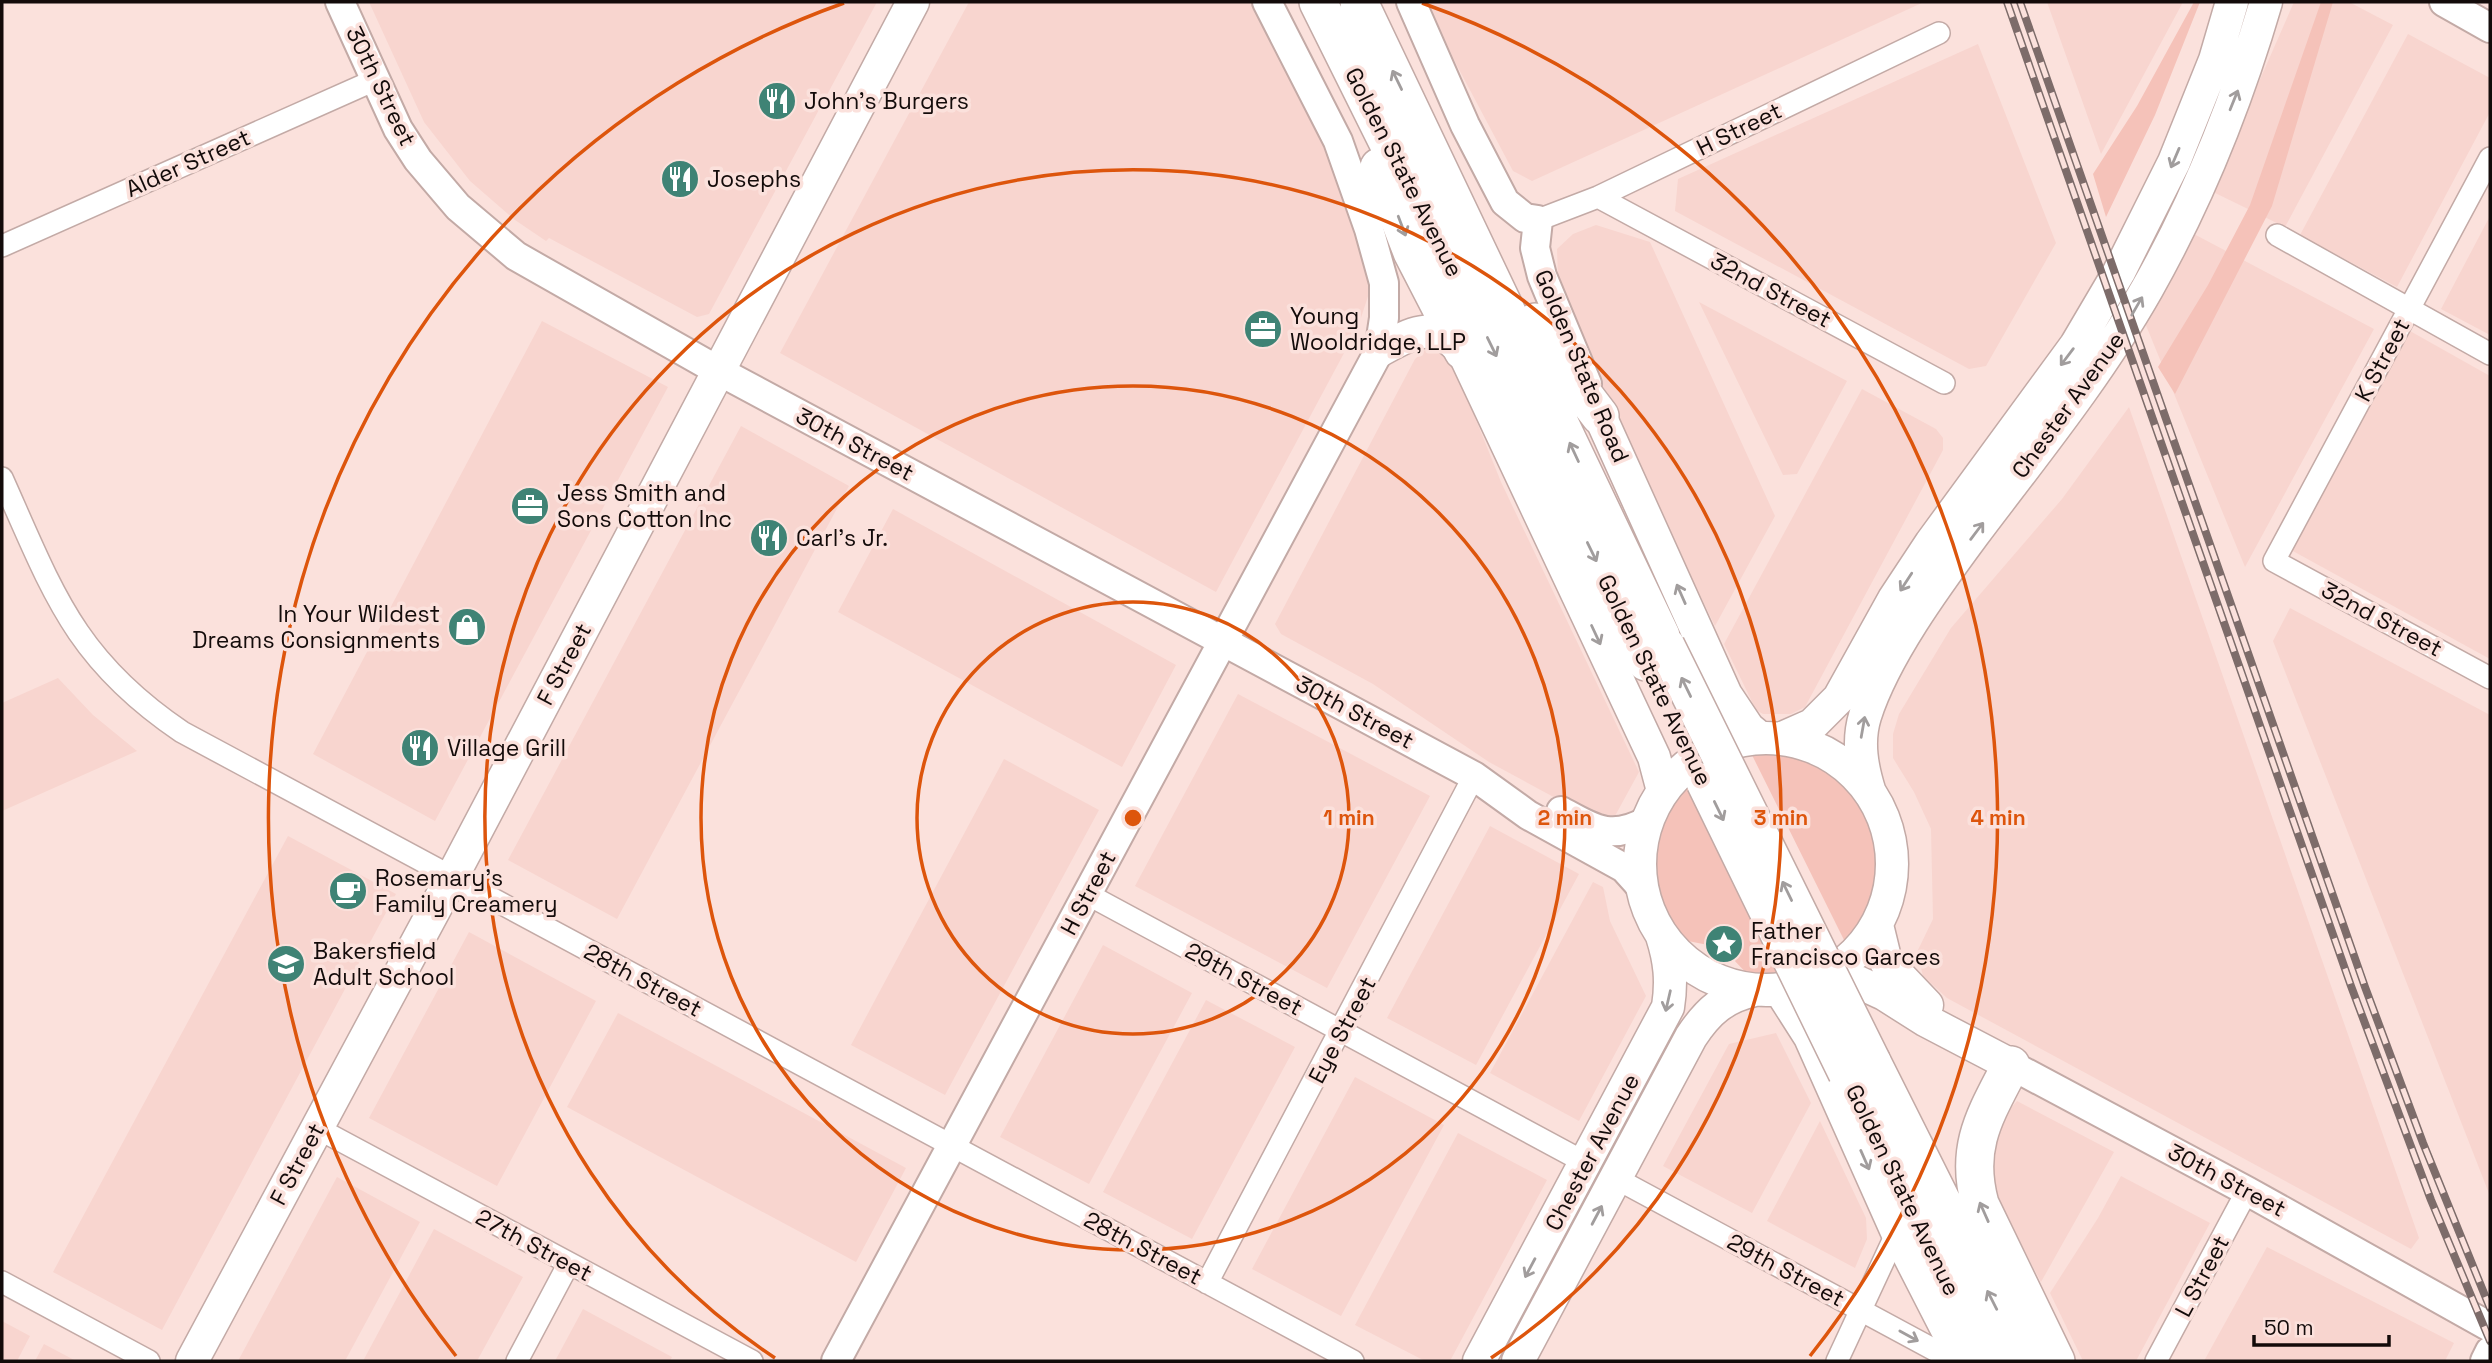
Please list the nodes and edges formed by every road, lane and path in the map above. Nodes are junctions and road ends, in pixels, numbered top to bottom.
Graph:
1 (340, 2) edge
2 (913, 2) edge
3 (1267, 2) edge
4 (1317, 2) edge
5 (1359, 2) edge
6 (1410, 2) edge
7 (2232, 2) edge
8 (2266, 2) edge
9 (2444, 2) edge
10 (2490, 27) edge
11 (1939, 33) dead end
12 (375, 80) junction
13 (1427, 142) junction
14 (2490, 158) edge
15 (1598, 197) junction
16 (1538, 220) junction
17 (2277, 235) dead end
18 (2, 246) edge
19 (2409, 311) junction
20 (1379, 351) junction
21 (1463, 351) junction
22 (2490, 354) edge
23 (718, 370) junction
24 (1944, 383) dead end
25 (1600, 416) junction
26 (2, 478) edge
27 (9, 514) edge
28 (2274, 561) joint
29 (1223, 641) junction
30 (1656, 654) junction
31 (2490, 678) edge
32 (1770, 739) junction
33 (1474, 776) junction
34 (1663, 791) junction
35 (1870, 793) junction
36 (1647, 821) junction
37 (452, 877) junction
38 (1642, 887) junction
39 (1087, 894) junction
40 (1877, 925) junction
41 (1661, 935) junction
42 (1834, 971) junction
43 (1767, 990) junction
44 (1342, 1032) junction
45 (1962, 1037) junction
46 (2011, 1065) junction
47 (1859, 1068) junction
48 (317, 1128) junction
49 (952, 1146) junction
50 (1586, 1163) junction
51 (1616, 1179) junction
52 (2247, 1191) junction
53 (1897, 1232) junction
54 (569, 1263) junction
55 (2, 1282) edge
56 (1207, 1283) junction
57 (1862, 1310) junction
58 (2490, 1327) edge
59 (2490, 1351) edge
60 (149, 1361) edge
61 (192, 1361) edge
62 (517, 1361) edge
63 (752, 1361) edge
64 (836, 1361) edge
65 (1353, 1361) edge
66 (1479, 1361) edge
67 (1518, 1361) edge
68 (1837, 1361) edge
69 (1955, 1361) edge
70 (1963, 1361) edge
71 (1986, 1361) edge
72 (2022, 1361) edge
73 (2056, 1361) edge
74 (2156, 1361) edge
75 (2485, 1361) edge

1 - 12 street, 30th Street
2 - 23 main road, F Street
3 - 20 street
4 -> 21 highway
4 -> 30 highway, Golden State Avenue
13 -> 5 highway, Golden State Avenue
6 - 16 street
7 -> 32 main road, Chester Avenue
35 -> 8 main road, Chester Avenue
9 - 10 street
11 - 15 street, H Street
12 - 18 street, Alder Street
12 - 23 street, 30th Street
13 - 25 highway
30 -> 13 highway, Golden State Avenue
14 - 19 street, K Street
15 - 16 street, H Street
15 - 24 street, 32nd Street
16 - 25 street, Golden State Road
17 - 19 street
19 - 22 street
19 - 28 street, K Street
20 - 21 main road
20 - 29 street, H Street
21 -> 34 main road
23 - 29 street, 30th Street
23 - 37 main road, F Street
32 -> 25 main road, Golden State Road
26 - 27 street, 28th Street
27 - 37 street, 28th Street
28 - 31 street, 32nd Street
29 - 33 street, 30th Street
29 - 39 street, H Street
30 - 47 highway, Golden State Avenue, bridge
32 - 34 main road, Chester Avenue
32 - 35 main road
33 - 36 street, 30th Street
33 - 38 street, 30th Street
33 - 44 street, Eye Street
34 - 36 main road, Chester Avenue
35 - 40 main road
36 - 38 main road, Chester Avenue
37 - 48 main road, F Street
37 - 49 street, 28th Street
38 - 41 main road, Chester Avenue
39 - 44 street, 29th Street
39 - 49 street, H Street
40 - 42 main road
40 - 45 main road, 30th Street
41 - 43 main road
41 -> 50 main road, Chester Avenue
42 - 43 main road, Chester Avenue
42 - 45 main road, 30th Street
43 - 51 main road, Chester Avenue
43 -> 53 main road
44 - 50 street, 29th Street
44 - 56 street, Eye Street
45 - 46 main road, 30th Street
46 - 52 street, 30th Street
73 -> 46 highway
47 - 71 highway, Golden State Avenue
72 -> 47 highway, Golden State Avenue
48 - 54 street, 27th Street
48 - 61 main road, F Street
49 - 56 street, 28th Street
49 - 64 street, H Street
50 -> 66 main road, Chester Avenue
51 - 57 street, 29th Street
67 -> 51 main road, Chester Avenue
52 - 58 street, 30th Street
52 - 74 street, L Street
53 - 57 street
53 - 70 main road
54 - 62 street
54 - 63 street, 27th Street
55 - 60 street
56 - 65 street, 28th Street
57 - 68 street
57 -> 69 street, 29th Street
59 - 75 street

